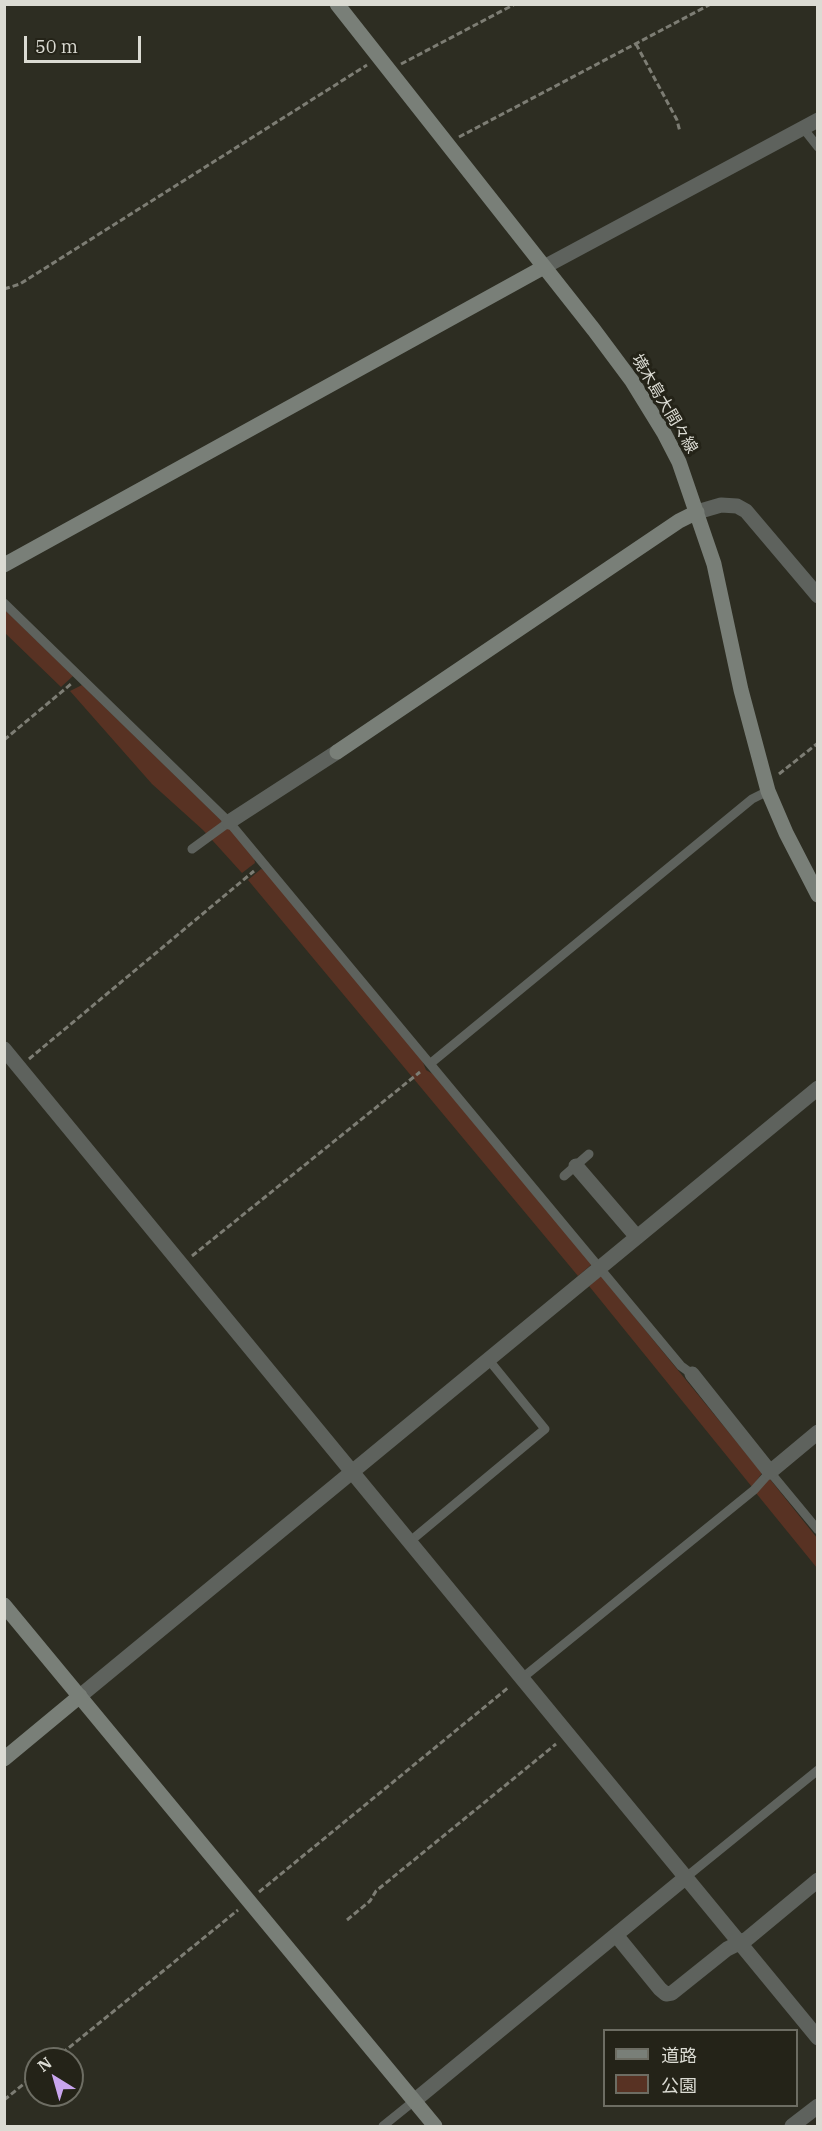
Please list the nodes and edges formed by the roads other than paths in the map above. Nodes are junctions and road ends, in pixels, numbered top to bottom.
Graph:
1 (337, 4) edge
2 (818, 120) edge
3 (803, 128) junction
4 (818, 147) edge
5 (544, 267) junction
6 (697, 512) junction
7 (4, 565) edge
8 (818, 596) edge
9 (4, 603) edge
10 (767, 784) junction
11 (229, 822) junction
12 (192, 849) dead end
13 (818, 895) edge
14 (4, 1049) edge
15 (431, 1063) junction
16 (818, 1088) edge
17 (589, 1154) dead end
18 (570, 1171) joint
19 (637, 1237) junction
20 (600, 1267) junction
21 (488, 1359) junction
22 (692, 1374) joint
23 (818, 1432) edge
24 (770, 1472) junction
25 (351, 1473) junction
26 (818, 1530) edge
27 (408, 1543) junction
28 (4, 1605) edge
29 (521, 1679) junction
30 (80, 1696) junction
31 (4, 1759) edge
32 (818, 1770) edge
33 (686, 1878) junction
34 (818, 1880) edge
35 (616, 1935) junction
36 (739, 1944) junction
37 (818, 2038) edge
38 (414, 2101) junction
39 (818, 2106) edge
40 (383, 2127) edge
41 (435, 2127) edge
42 (792, 2127) edge

1 - 5 street, 境木島大間々線
2 - 3 street
3 - 4 lane
3 - 5 street
5 - 6 street, 境木島大間々線
5 - 7 street
6 - 8 street
6 - 10 street, 境木島大間々線
6 - 11 street
9 - 11 lane
10 - 13 street, 境木島大間々線
10 - 15 lane
11 - 12 lane
11 - 15 lane
14 - 25 street
15 - 20 lane
16 - 19 street
17 - 18 lane
18 - 19 street
19 - 20 street
20 - 21 street
20 - 22 lane
21 - 25 street
21 - 27 lane
22 - 24 street
23 - 24 street
24 - 26 lane
24 - 29 lane
25 - 27 street
25 - 30 street
27 - 29 street
28 - 30 street
29 - 33 street
30 - 31 street
30 - 38 street
32 - 33 lane
33 - 35 street
33 - 36 street
34 - 36 street
35 - 36 street
35 - 38 street
36 - 37 street
38 - 40 lane
38 - 41 street
39 - 42 street

